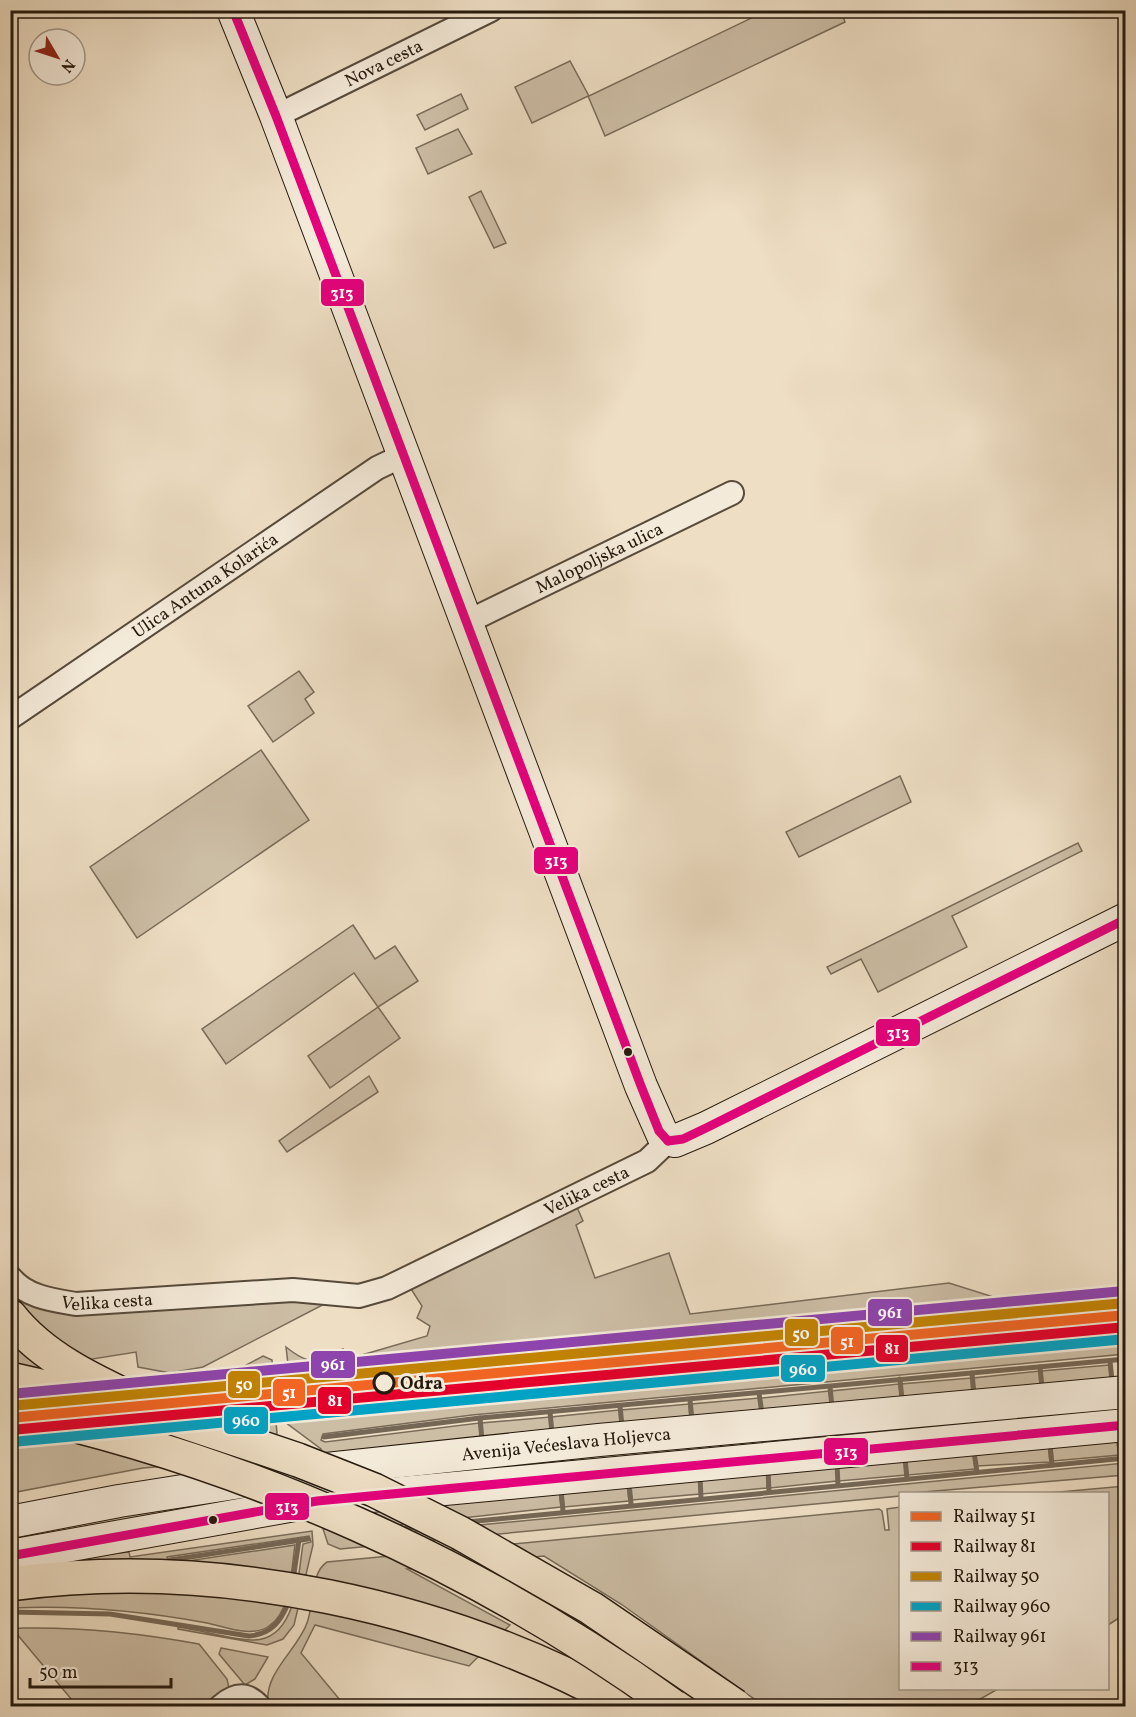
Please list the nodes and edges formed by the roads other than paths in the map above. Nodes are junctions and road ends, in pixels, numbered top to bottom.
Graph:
1 (233, 10) edge
2 (491, 10) edge
3 (276, 116) junction
4 (402, 456) junction
5 (732, 493) dead end
6 (467, 622) junction
7 (10, 718) edge
8 (1125, 919) edge
9 (668, 1141) junction
10 (10, 1276) edge
11 (10, 1316) edge
12 (10, 1379) edge
13 (1125, 1392) edge
14 (10, 1410) edge
15 (170, 1417) junction
16 (1125, 1425) edge
17 (10, 1522) edge
18 (10, 1556) edge
19 (10, 1584) edge
20 (252, 1701) edge
21 (221, 1707) edge
22 (627, 1707) edge
23 (673, 1707) edge
24 (735, 1707) edge

1 - 3 main road
2 - 3 street, Nova cesta
3 - 4 main road
4 - 6 main road
4 - 7 street, Ulica Antuna Kolarića
5 - 6 street, Malopoljska ulica
6 - 9 main road
8 - 9 main road, Velika cesta
9 - 10 street, Velika cesta
11 - 15 highway
12 - 15 highway
13 - 17 main road, Avenija Većeslava Holjevca
14 - 23 highway, bridge
15 - 24 highway, bridge
16 - 18 main road, Avenija Većeslava Holjevca
19 - 22 highway
20 - 21 street

